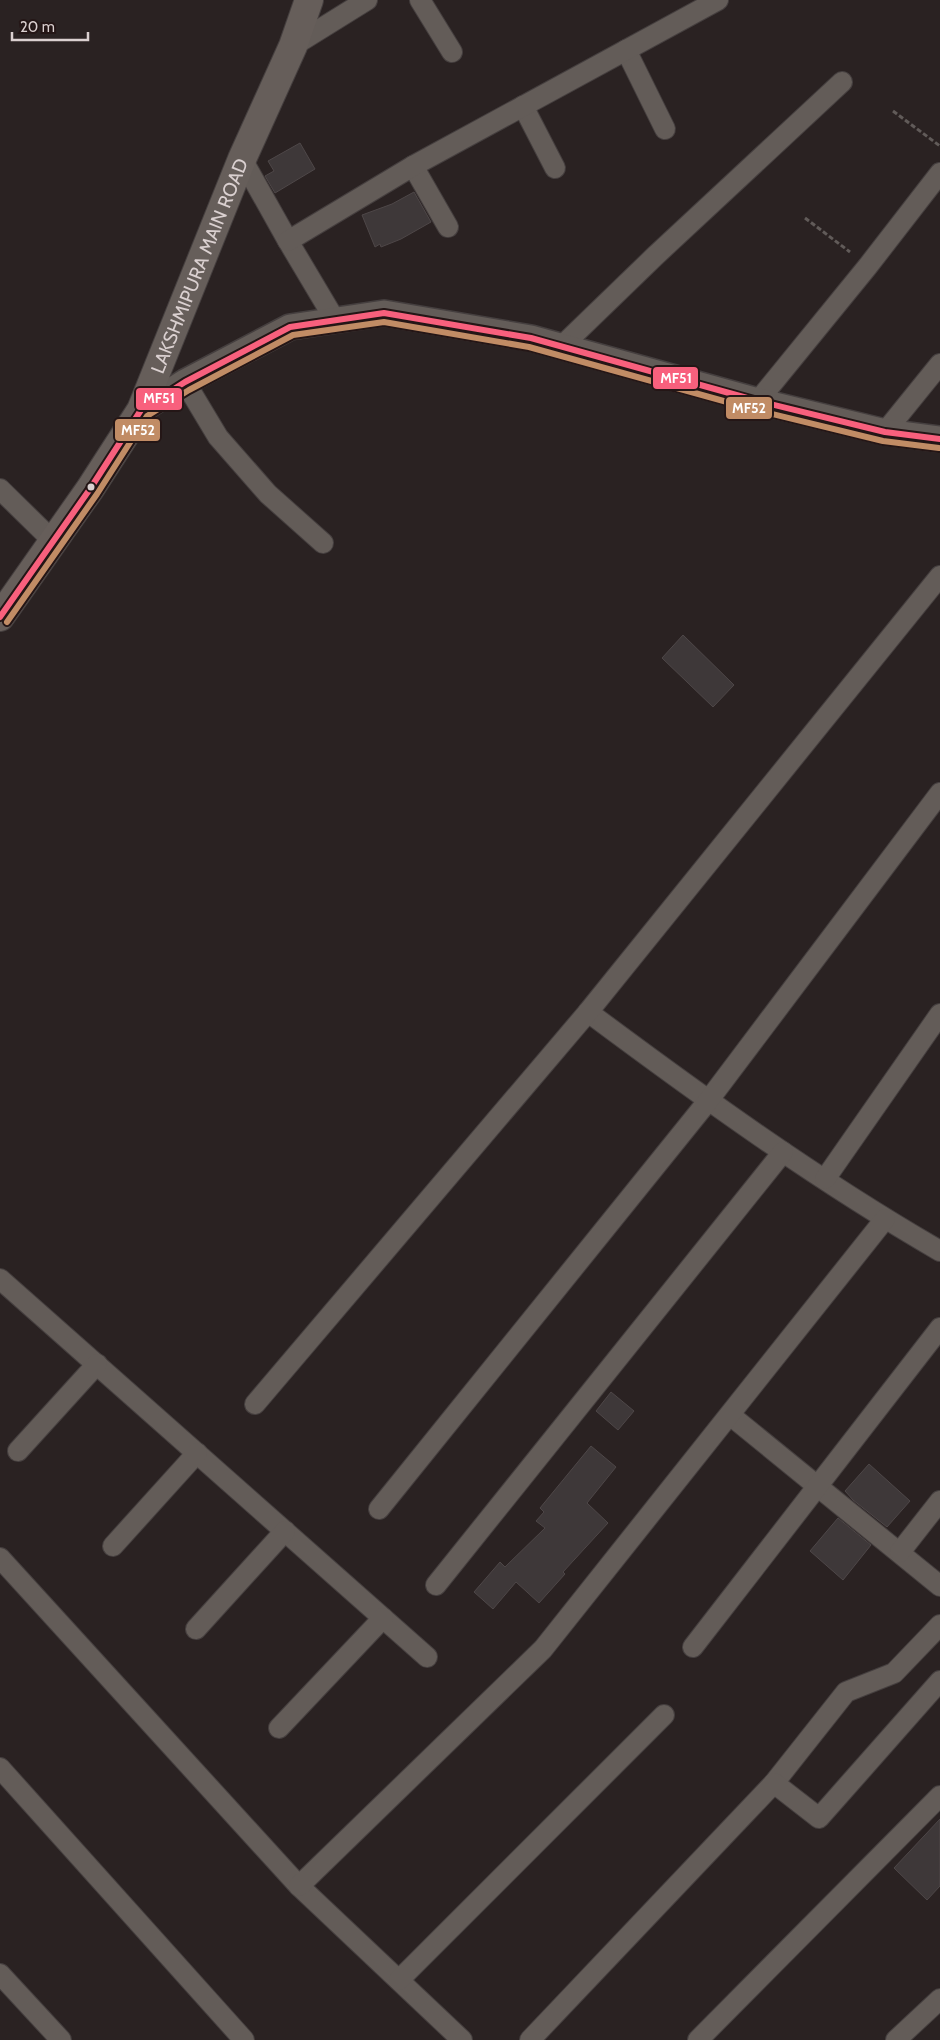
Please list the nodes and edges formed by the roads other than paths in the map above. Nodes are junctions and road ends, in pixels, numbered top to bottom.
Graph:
1 (309, 0) edge
2 (367, 0) edge
3 (420, 0) edge
4 (718, 0) edge
5 (293, 46) junction
6 (626, 50) junction
7 (452, 52) dead end
8 (842, 82) dead end
9 (523, 106) junction
10 (665, 129) dead end
11 (242, 159) junction
12 (413, 166) junction
13 (555, 168) dead end
14 (940, 173) edge
15 (448, 227) dead end
16 (288, 241) junction
17 (335, 320) junction
18 (561, 347) junction
19 (940, 364) edge
20 (185, 382) junction
21 (758, 401) junction
22 (141, 410) junction
23 (885, 432) junction
24 (940, 439) edge
25 (0, 489) edge
26 (53, 541) junction
27 (322, 543) dead end
28 (940, 576) edge
29 (0, 617) edge
30 (940, 793) edge
31 (588, 1012) junction
32 (940, 1014) edge
33 (708, 1101) junction
34 (784, 1152) junction
35 (825, 1179) junction
36 (885, 1219) junction
37 (940, 1251) edge
38 (1, 1283) edge
39 (940, 1328) edge
40 (97, 1364) junction
41 (255, 1404) dead end
42 (730, 1416) junction
43 (18, 1451) dead end
44 (198, 1453) junction
45 (818, 1486) junction
46 (940, 1501) edge
47 (379, 1509) dead end
48 (285, 1531) junction
49 (113, 1546) dead end
50 (900, 1552) junction
51 (0, 1558) edge
52 (436, 1585) dead end
53 (940, 1586) edge
54 (383, 1618) junction
55 (940, 1625) edge
56 (196, 1629) dead end
57 (693, 1647) dead end
58 (427, 1657) dead end
59 (940, 1681) edge
60 (664, 1715) dead end
61 (279, 1728) dead end
62 (0, 1768) edge
63 (774, 1783) junction
64 (940, 1796) edge
65 (299, 1886) junction
66 (0, 1974) edge
67 (399, 1980) junction
68 (939, 2002) edge
69 (61, 2040) edge
70 (244, 2040) edge
71 (462, 2040) edge
72 (530, 2040) edge
73 (698, 2040) edge
74 (896, 2040) edge

1 - 5 main road, LAKSHMIPURA MAIN ROAD
2 - 5 street
3 - 7 street
4 - 6 street
5 - 11 main road, LAKSHMIPURA MAIN ROAD
6 - 9 street
6 - 10 street
8 - 18 street
9 - 12 street
9 - 13 street
11 - 16 street
11 - 22 main road, LAKSHMIPURA MAIN ROAD
12 - 15 street
12 - 16 street
14 - 21 street
16 - 17 street
17 - 18 street
17 - 20 street
18 - 21 street
19 - 23 street
20 - 22 street
20 - 27 street
21 - 23 street
22 - 26 main road, LAKSHMIPURA MAIN ROAD
23 - 24 street
25 - 26 street
26 - 29 main road, LAKSHMIPURA MAIN ROAD
28 - 31 street
30 - 33 street
31 - 33 street
31 - 41 street
32 - 35 street
33 - 34 street
33 - 47 street
34 - 35 street
34 - 52 street
35 - 36 street
36 - 37 street
36 - 42 street
38 - 40 street
39 - 45 street
40 - 43 street
40 - 44 street
42 - 45 street
42 - 65 street
44 - 48 street
44 - 49 street
45 - 50 street
45 - 57 street
46 - 50 street
48 - 54 street
48 - 56 street
50 - 53 street
51 - 65 street
54 - 58 street
54 - 61 street
55 - 63 street
59 - 63 street
60 - 67 street
62 - 70 street
63 - 72 street
64 - 73 street
65 - 67 street
66 - 69 street
67 - 71 street
68 - 74 street

